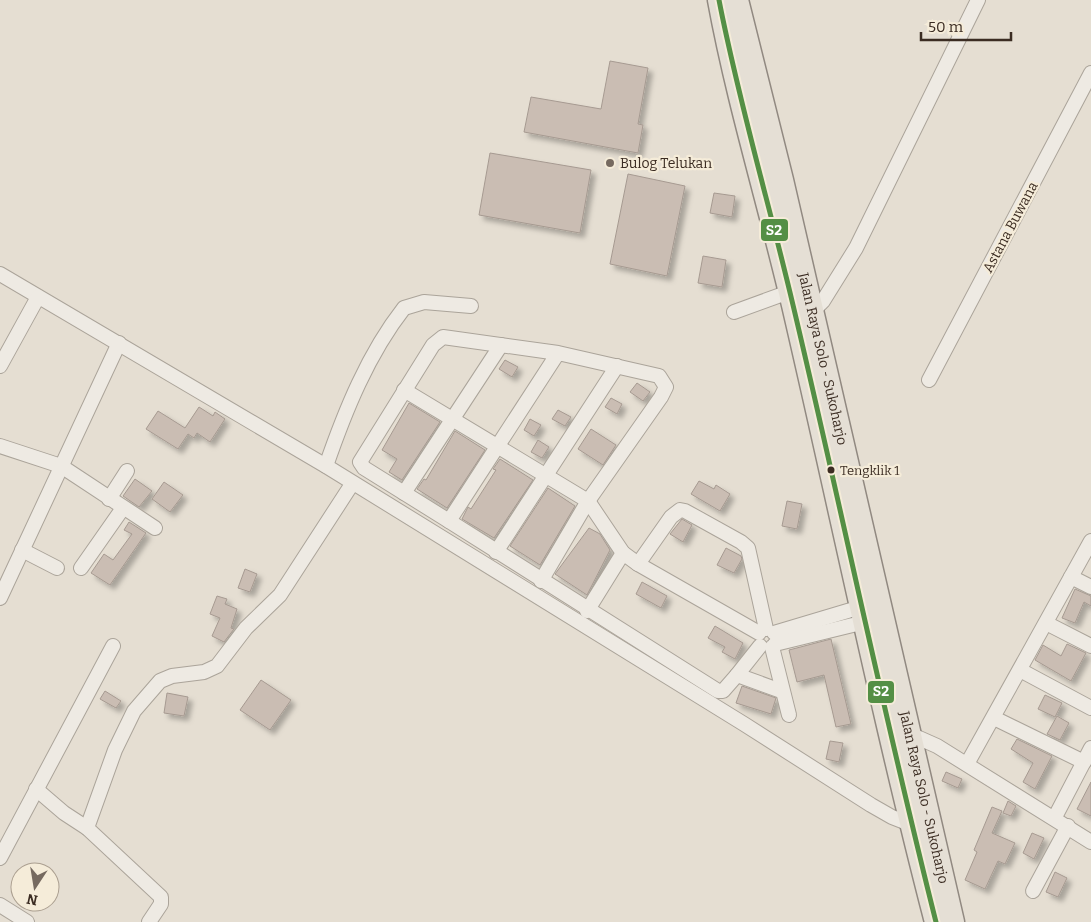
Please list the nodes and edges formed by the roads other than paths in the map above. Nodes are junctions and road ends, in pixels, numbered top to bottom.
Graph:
1 (719, 0) edge
2 (737, 0) edge
3 (978, 0) edge
4 (1091, 73) edge
5 (772, 183) junction
6 (0, 274) edge
7 (38, 297) junction
8 (800, 300) junction
9 (471, 306) dead end
10 (734, 312) dead end
11 (119, 343) junction
12 (501, 345) junction
13 (558, 353) junction
14 (0, 366) edge
15 (617, 366) junction
16 (929, 380) dead end
17 (404, 390) junction
18 (451, 420) junction
19 (0, 446) edge
20 (497, 448) junction
21 (62, 466) junction
22 (326, 466) junction
23 (127, 471) dead end
24 (544, 475) junction
25 (352, 484) junction
26 (404, 493) junction
27 (109, 498) junction
28 (588, 502) junction
29 (123, 508) junction
30 (449, 521) junction
31 (156, 528) dead end
32 (1091, 541) edge
33 (22, 550) junction
34 (496, 552) junction
35 (623, 553) junction
36 (638, 564) junction
37 (57, 568) dead end
38 (81, 568) dead end
39 (1071, 577) junction
40 (541, 581) junction
41 (1091, 587) edge
42 (0, 598) edge
43 (587, 611) junction
44 (863, 614) junction
45 (1046, 623) junction
46 (768, 639) junction
47 (113, 646) dead end
48 (1091, 646) edge
49 (1020, 670) junction
50 (736, 675) junction
51 (781, 691) junction
52 (1091, 708) edge
53 (789, 715) dead end
54 (994, 718) junction
55 (901, 736) junction
56 (1091, 748) edge
57 (1084, 762) junction
58 (967, 764) junction
59 (36, 789) junction
60 (1055, 818) junction
61 (1068, 826) junction
62 (921, 827) junction
63 (87, 828) junction
64 (1091, 842) edge
65 (0, 858) edge
66 (1033, 891) dead end
67 (0, 904) edge
68 (27, 922) edge
69 (149, 922) edge
70 (936, 922) edge
71 (953, 922) edge

1 - 5 main road, Jalan Raya Solo - Sukoharjo
2 - 5 main road, Jalan Raya Solo - Sukoharjo
3 - 8 street
4 - 16 street, Astana Buwana
5 - 8 main road, Jalan Raya Solo - Sukoharjo
6 - 7 street
7 - 11 street
7 - 14 street
8 - 10 street
8 - 44 main road, Jalan Raya Solo - Sukoharjo
8 - 55 main road, Jalan Raya Solo - Sukoharjo
9 - 22 street
11 - 21 street
11 - 22 street
12 - 13 street
12 - 17 street
12 - 18 street
13 - 15 street
13 - 20 street
15 - 24 street
15 - 28 street
17 - 18 street
17 - 26 street
18 - 20 street
18 - 26 street
19 - 21 street
20 - 24 street
20 - 30 street
21 - 27 street
21 - 33 street
22 - 25 street
23 - 27 street
24 - 28 street
24 - 34 street
25 - 62 street
25 - 63 street
26 - 30 street
27 - 29 street
28 - 35 street
28 - 40 street
29 - 31 street
29 - 38 street
30 - 34 street
32 - 39 street
33 - 37 street
33 - 42 street
34 - 40 street
35 - 36 street
35 - 43 street
36 - 46 street
36 - 46 street
39 - 41 street
39 - 45 street
40 - 43 street
43 - 50 street
44 - 46 street
44 - 55 main road, Jalan Raya Solo - Sukoharjo
45 - 48 street
45 - 49 street
46 - 50 street
46 - 51 street
47 - 59 street
49 - 52 street
49 - 54 street
50 - 51 street
51 - 53 street
54 - 57 street
54 - 58 street
55 - 58 street
55 - 62 main road, Jalan Raya Solo - Sukoharjo
56 - 57 street
57 - 60 street
58 - 60 street
59 - 63 street
59 - 65 street
60 - 61 street
61 - 64 street
61 - 66 street
62 - 70 main road, Jalan Raya Solo - Sukoharjo
62 - 71 main road, Jalan Raya Solo - Sukoharjo
63 - 69 street
67 - 68 street

